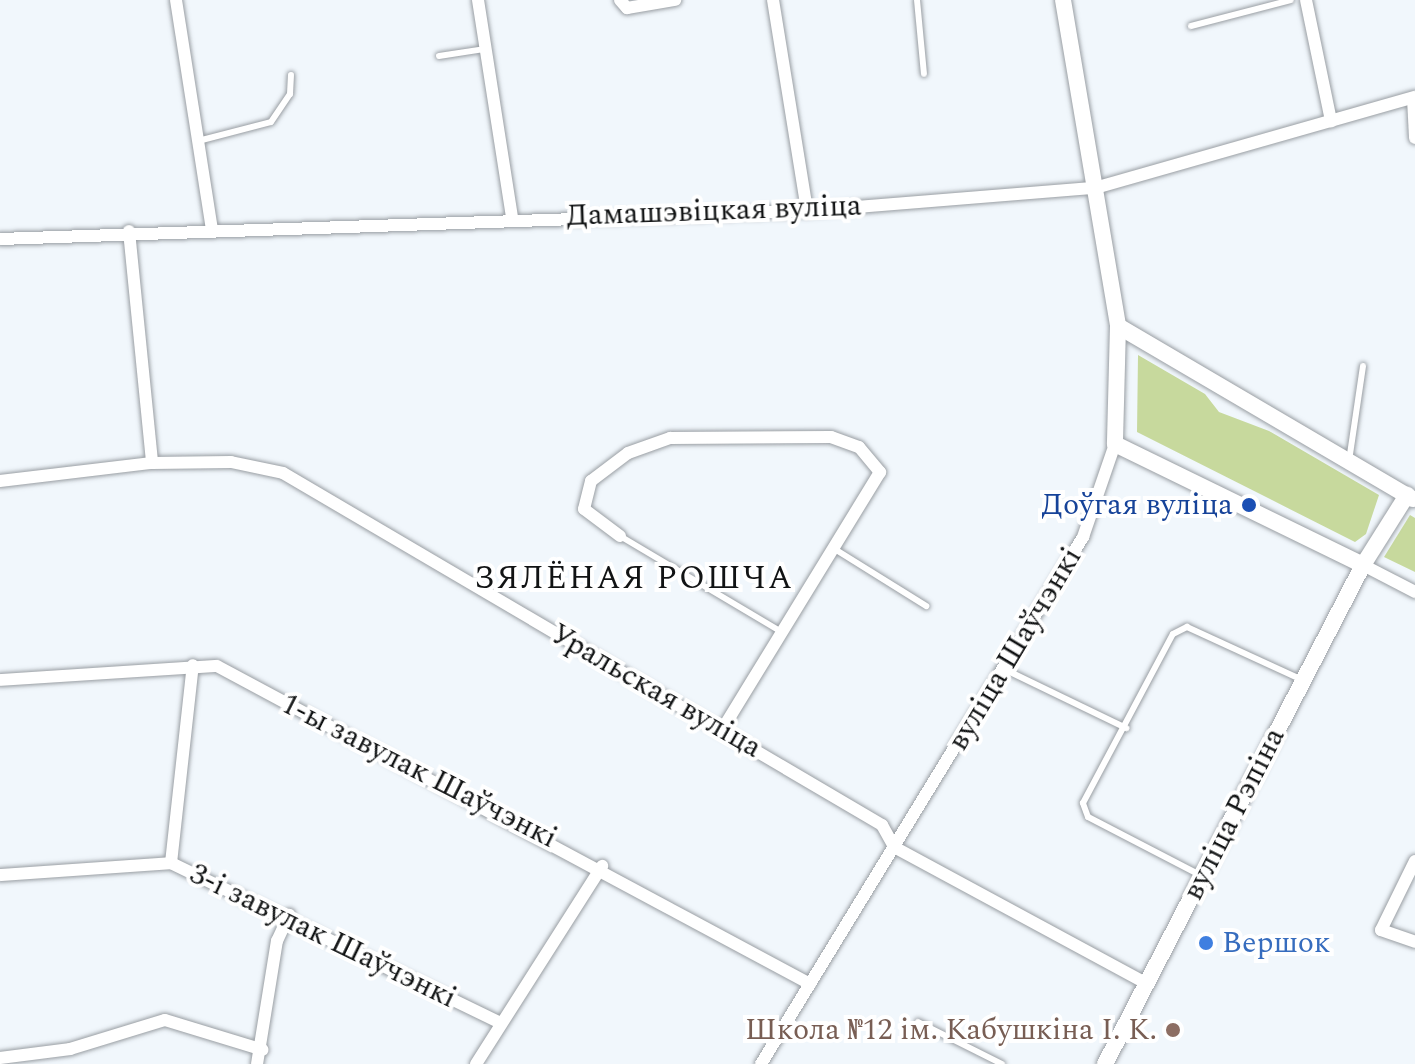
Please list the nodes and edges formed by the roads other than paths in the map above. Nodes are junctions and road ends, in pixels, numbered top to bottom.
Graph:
1 (176, 0) edge
2 (478, 0) edge
3 (620, 0) edge
4 (675, 0) edge
5 (773, 0) edge
6 (917, 0) edge
7 (1063, 0) edge
8 (1291, 0) edge
9 (1306, 0) edge
10 (1191, 26) dead end
11 (485, 49) junction
12 (439, 56) dead end
13 (924, 74) dead end
14 (291, 75) dead end
15 (1414, 97) edge
16 (1331, 121) junction
17 (1415, 138) edge
18 (198, 141) junction
19 (1095, 188) junction
20 (807, 211) junction
21 (512, 217) junction
22 (212, 230) junction
23 (129, 231) junction
24 (0, 239) edge
25 (1118, 326) junction
26 (1363, 366) dead end
27 (1115, 444) junction
28 (1349, 461) junction
29 (152, 463) junction
30 (0, 481) edge
31 (1412, 494) edge
32 (620, 536) joint
33 (833, 548) junction
34 (1363, 565) junction
35 (1415, 592) edge
36 (926, 606) dead end
37 (782, 632) junction
38 (193, 665) junction
39 (1004, 669) junction
40 (0, 680) edge
41 (1303, 680) junction
42 (1126, 728) junction
43 (722, 730) junction
44 (894, 847) junction
45 (1415, 861) edge
46 (171, 863) junction
47 (602, 866) junction
48 (0, 875) edge
49 (1202, 876) junction
50 (289, 915) junction
51 (1415, 942) edge
52 (1146, 983) junction
53 (810, 984) junction
54 (499, 1022) junction
55 (918, 1022) dead end
56 (263, 1050) junction
57 (0, 1058) edge
58 (257, 1064) edge
59 (476, 1064) edge
60 (761, 1064) edge
61 (1002, 1064) edge
62 (1105, 1064) edge

1 - 18 street
2 - 11 street
3 - 4 street
5 - 20 street
6 - 13 lane
7 - 19 street, вуліца Шаўчэнкі
8 - 10 lane
9 - 16 street
11 - 12 lane
11 - 21 street
14 - 18 lane
15 - 16 street, Дамашэвіцкая вуліца
15 - 17 street
16 - 19 street, Дамашэвіцкая вуліца
18 - 22 street
19 - 20 street, Дамашэвіцкая вуліца
19 - 25 street, вуліца Шаўчэнкі
20 - 21 street, Дамашэвіцкая вуліца
21 - 22 street, Дамашэвіцкая вуліца
22 - 23 street, Дамашэвіцкая вуліца
23 - 24 street, Дамашэвіцкая вуліца
23 - 29 street
25 - 27 street, вуліца Шаўчэнкі
25 - 28 street
26 - 28 lane
27 - 34 street
27 - 39 street, вуліца Шаўчэнкі
28 - 31 street
29 - 30 street, Уральская вуліца
29 - 43 street, Уральская вуліца
31 - 34 street
32 - 33 street
32 - 37 lane
33 - 36 lane
33 - 37 street
34 - 35 street
34 - 41 street, вуліца Рэпіна
37 - 43 street
38 - 40 street, 1-ы завулак Шаўчэнкі
38 - 46 street
38 - 47 street, 1-ы завулак Шаўчэнкі
39 - 42 lane
39 - 44 street, вуліца Шаўчэнкі
41 - 42 lane
41 - 49 street, вуліца Рэпіна
42 - 49 lane
43 - 44 street, Уральская вуліца
44 - 52 street, Уральская вуліца
44 - 53 street, вуліца Шаўчэнкі
45 - 51 street
46 - 48 street, 3-і завулак Шаўчэнкі
46 - 50 street, 3-і завулак Шаўчэнкі
47 - 53 street, 1-ы завулак Шаўчэнкі
47 - 54 street
49 - 52 street, вуліца Рэпіна
50 - 54 street, 3-і завулак Шаўчэнкі
50 - 56 street
52 - 62 street, вуліца Рэпіна
53 - 60 street, вуліца Шаўчэнкі
54 - 59 street
55 - 61 lane
56 - 57 street
56 - 58 street

